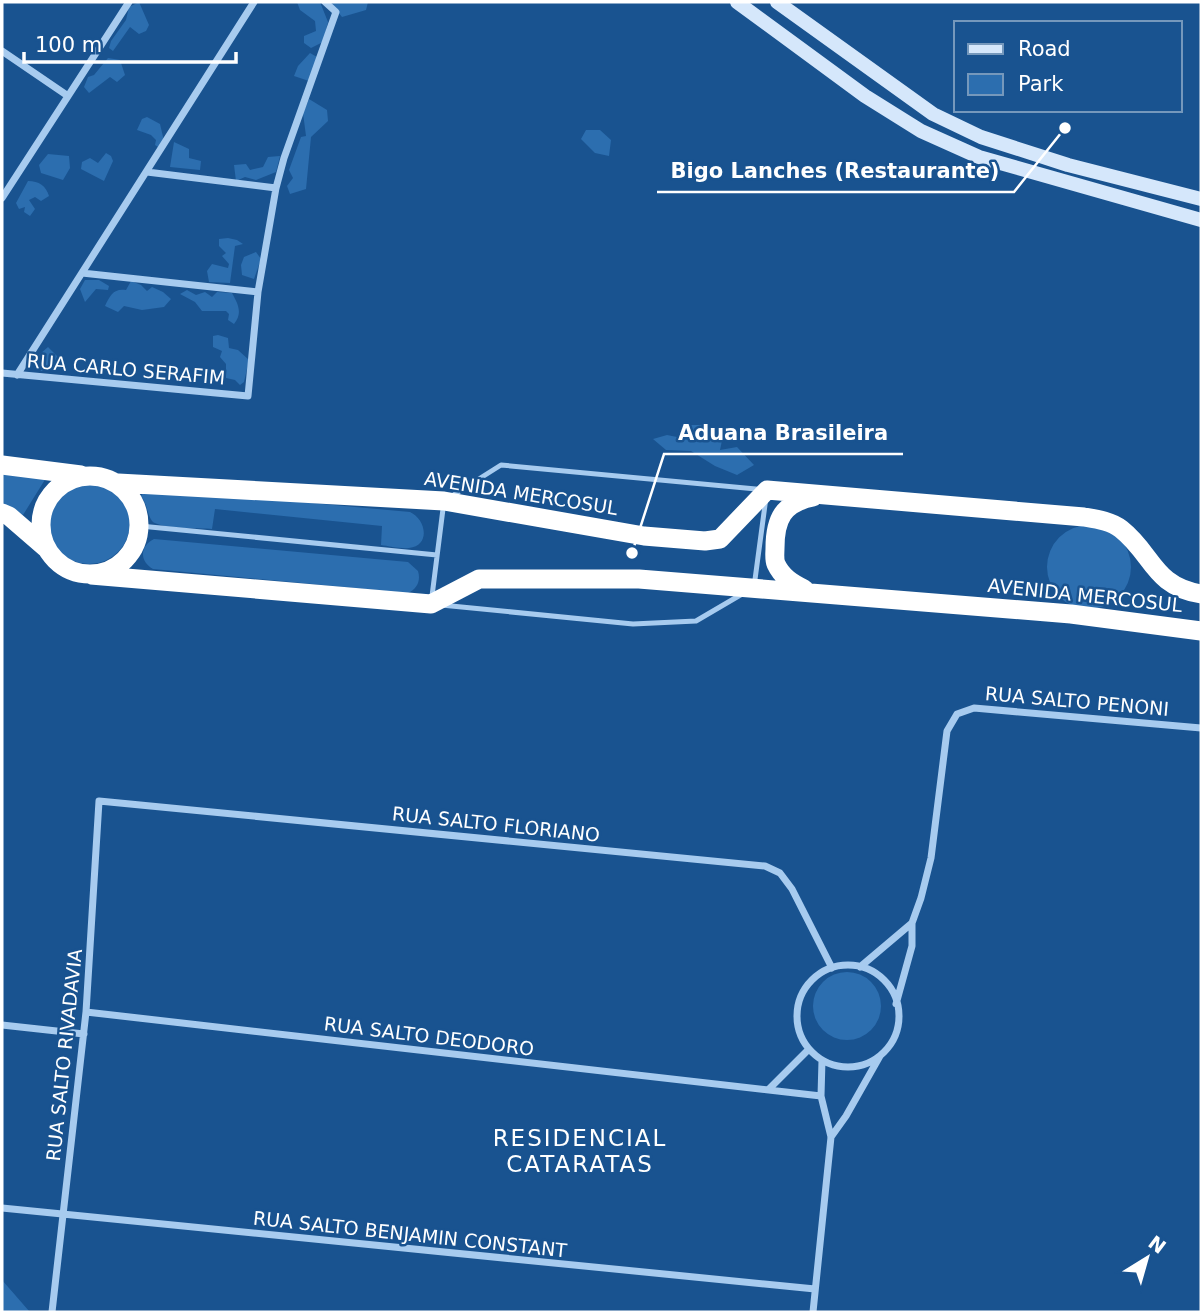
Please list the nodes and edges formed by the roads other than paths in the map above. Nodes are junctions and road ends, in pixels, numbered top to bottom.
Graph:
1 (129, 2) edge
2 (254, 2) edge
3 (325, 2) edge
4 (737, 2) edge
5 (777, 2) edge
6 (2, 51) edge
7 (68, 96) junction
8 (1068, 164) junction
9 (147, 172) junction
10 (1057, 181) junction
11 (5, 186) edge
12 (276, 188) junction
13 (2, 198) edge
14 (1201, 199) edge
15 (1201, 220) edge
16 (82, 273) junction
17 (258, 292) junction
18 (2, 373) edge
19 (17, 375) junction
20 (2, 465) edge
21 (82, 475) junction
22 (118, 483) junction
23 (767, 490) junction
24 (824, 495) junction
25 (444, 500) junction
26 (2, 513) edge
27 (140, 527) junction
28 (46, 548) junction
29 (437, 555) junction
30 (90, 575) junction
31 (754, 587) junction
32 (809, 592) junction
33 (1201, 594) edge
34 (431, 604) junction
35 (1201, 631) edge
36 (1201, 728) edge
37 (99, 801) joint
38 (912, 923) junction
39 (860, 967) junction
40 (832, 968) junction
41 (896, 1004) junction
42 (86, 1012) junction
43 (2, 1024) edge
44 (84, 1034) junction
45 (809, 1049) junction
46 (880, 1056) junction
47 (822, 1060) junction
48 (769, 1089) junction
49 (821, 1096) junction
50 (831, 1137) junction
51 (2, 1208) edge
52 (63, 1216) junction
53 (815, 1289) junction
54 (52, 1312) edge
55 (813, 1312) edge

1 - 7 street
2 - 9 street
3 - 12 street
4 - 10 main road
5 - 8 main road
6 - 7 street
7 - 11 street
8 - 10 main road
8 - 14 main road
9 - 12 street
9 - 16 street
10 - 15 main road
11 - 13 street
12 - 17 street
16 - 17 street
16 - 19 street
17 - 19 street, RUA CARLO SERAFIM
18 - 19 street, RUA CARLO SERAFIM
20 - 21 highway, AVENIDA MERCOSUL
21 - 22 highway, AVENIDA MERCOSUL
21 - 28 highway
22 - 25 highway, AVENIDA MERCOSUL
22 - 27 highway
23 - 24 highway, AVENIDA MERCOSUL
23 - 25 lane
23 - 25 highway, AVENIDA MERCOSUL
23 - 31 lane
24 - 32 highway
24 - 33 highway, AVENIDA MERCOSUL
25 - 29 lane
26 - 28 highway
27 - 29 lane
27 - 30 highway
28 - 30 highway
29 - 34 lane
30 - 34 highway
31 - 32 highway, AVENIDA MERCOSUL
31 - 34 highway, AVENIDA MERCOSUL
31 - 34 lane
32 - 35 highway, AVENIDA MERCOSUL
36 - 38 street, RUA SALTO PENONI
37 - 40 street, RUA SALTO FLORIANO
37 - 42 street, RUA SALTO RIVADAVIA
38 - 39 street
38 - 41 street, RUA SALTO PENONI
39 - 40 street
39 - 41 street
40 - 45 street
41 - 46 street
42 - 44 street, RUA SALTO RIVADAVIA
42 - 48 street, RUA SALTO DEODORO
43 - 44 street
44 - 52 street, RUA SALTO RIVADAVIA
45 - 47 street
45 - 48 street
46 - 47 street
46 - 50 street
47 - 49 street
48 - 49 street, RUA SALTO DEODORO
49 - 50 street
50 - 53 street
51 - 52 street, RUA SALTO BENJAMIN CONSTANT
52 - 53 street, RUA SALTO BENJAMIN CONSTANT
52 - 54 street, RUA SALTO RIVADAVIA
53 - 55 street

